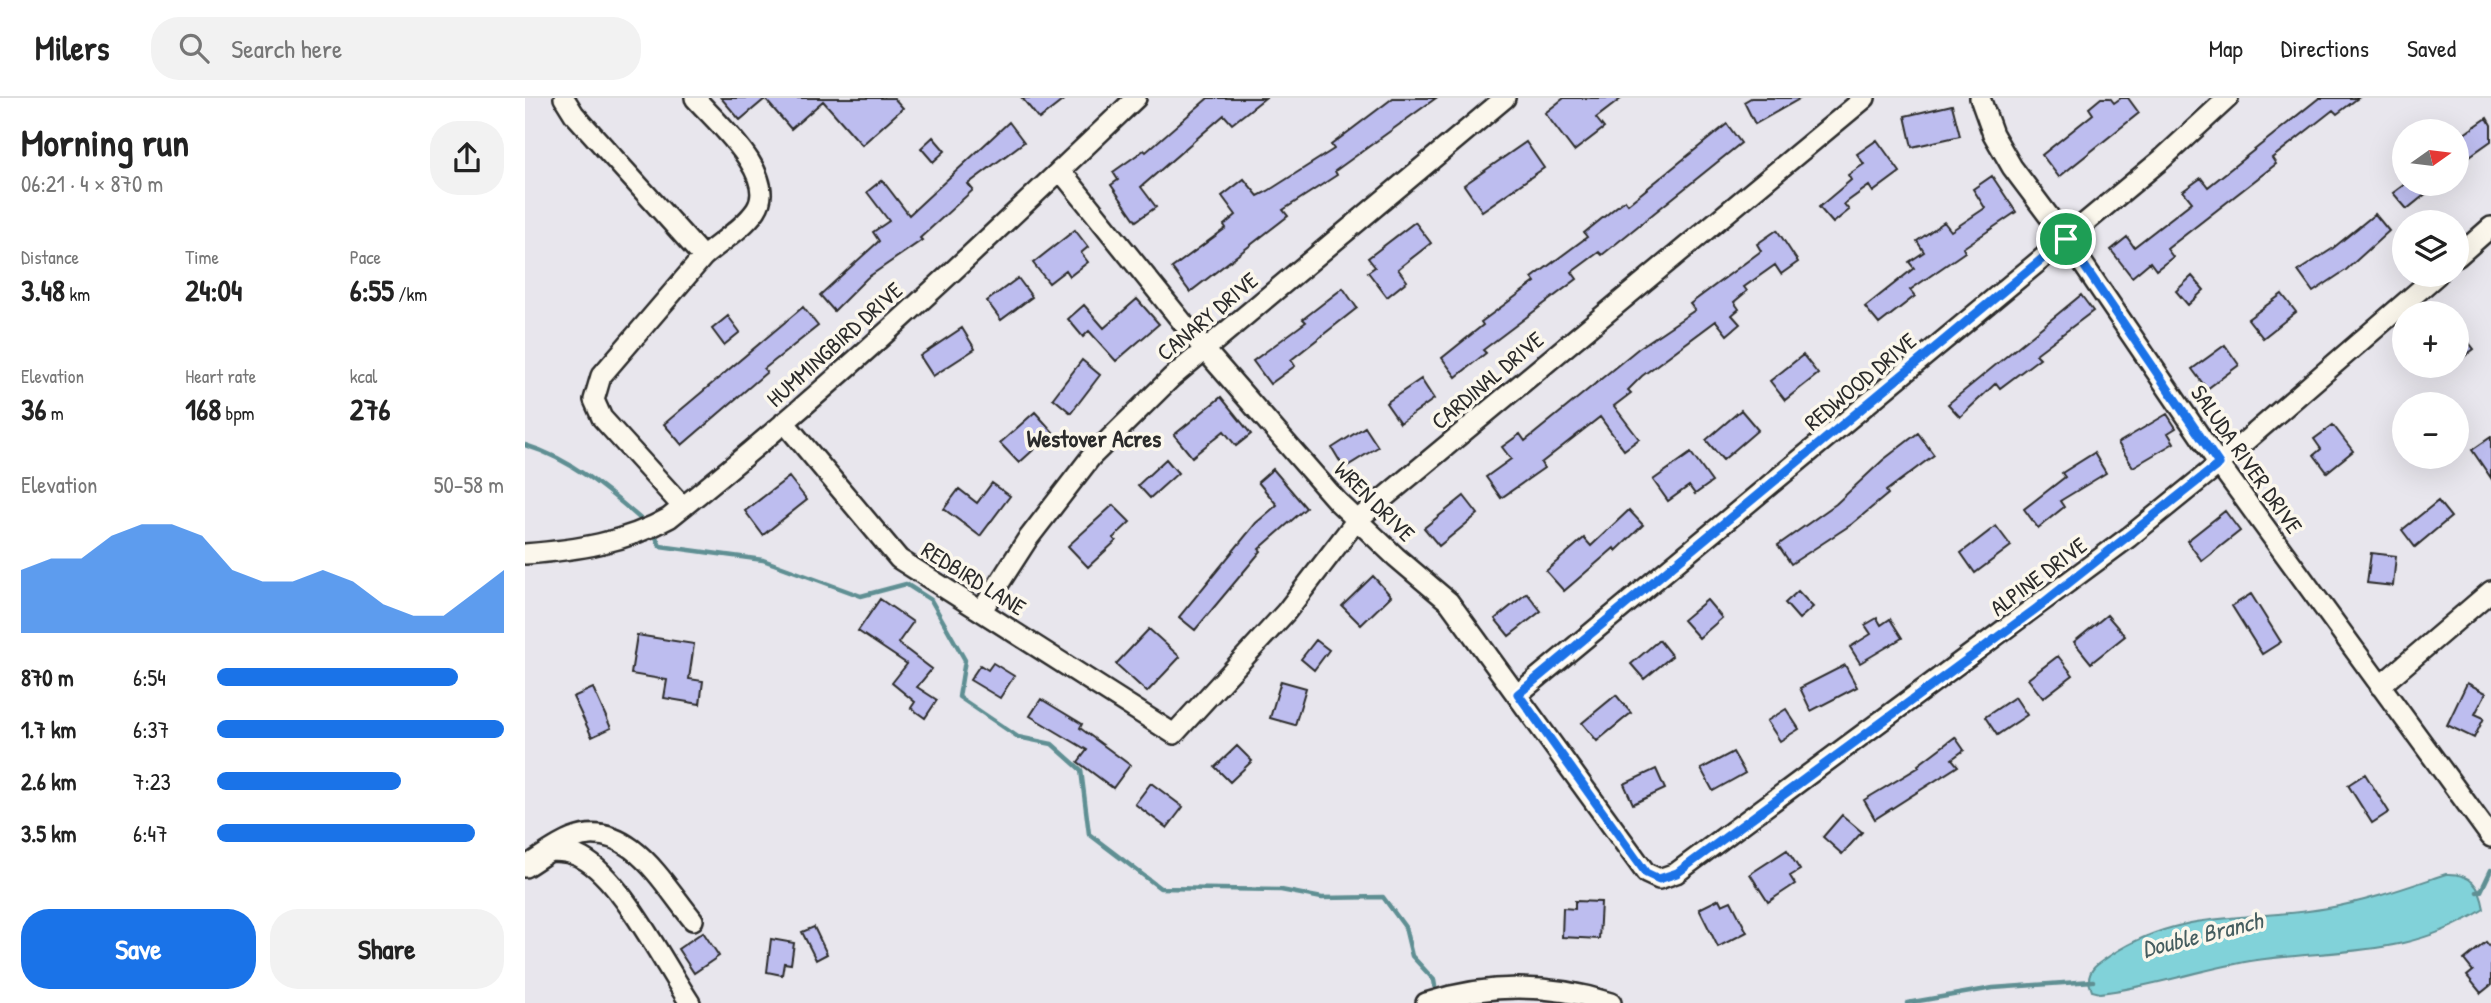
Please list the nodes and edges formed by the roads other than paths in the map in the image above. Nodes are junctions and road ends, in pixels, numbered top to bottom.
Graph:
1 (564, 98) edge
2 (695, 98) edge
3 (1136, 98) edge
4 (1505, 98) edge
5 (1865, 98) edge
6 (1980, 98) edge
7 (2228, 98) edge
8 (1060, 170) junction
9 (2491, 228) edge
10 (2066, 239) junction
11 (2469, 247) edge
12 (703, 257) junction
13 (2423, 287) edge
14 (1204, 349) junction
15 (784, 422) junction
16 (2219, 464) junction
17 (683, 508) junction
18 (1356, 521) junction
19 (525, 554) edge
20 (2491, 590) edge
21 (982, 610) junction
22 (2380, 686) junction
23 (1518, 694) junction
24 (1174, 734) joint
25 (2491, 837) edge
26 (551, 851) junction
27 (525, 867) edge
28 (1646, 873) joint
29 (693, 920) dead end
30 (690, 1003) edge
31 (1426, 1003) edge
32 (1611, 1003) edge

1 - 12 street
2 - 12 street
3 - 8 street, HUMMINGBIRD DRIVE
4 - 14 street, CANARY DRIVE
5 - 18 street, CARDINAL DRIVE
6 - 10 street, SALUDA RIVER DRIVE
7 - 10 street, REDWOOD DRIVE
8 - 14 street, WREN DRIVE
8 - 15 street, HUMMINGBIRD DRIVE
9 - 11 street
10 - 16 street, SALUDA RIVER DRIVE
10 - 23 street, REDWOOD DRIVE
12 - 17 street
13 - 16 street, ALPINE DRIVE
14 - 18 street, WREN DRIVE
14 - 21 street, CANARY DRIVE
15 - 17 street, HUMMINGBIRD DRIVE
15 - 21 street, REDBIRD LANE
16 - 22 street, SALUDA RIVER DRIVE
16 - 28 street, ALPINE DRIVE
17 - 19 street, HUMMINGBIRD DRIVE
18 - 23 street, WREN DRIVE
18 - 24 street, CARDINAL DRIVE
20 - 22 street
21 - 24 street, REDBIRD LANE
22 - 25 street, SALUDA RIVER DRIVE
23 - 28 street, WREN DRIVE
26 - 27 street
26 - 29 street
26 - 30 street
31 - 32 street

